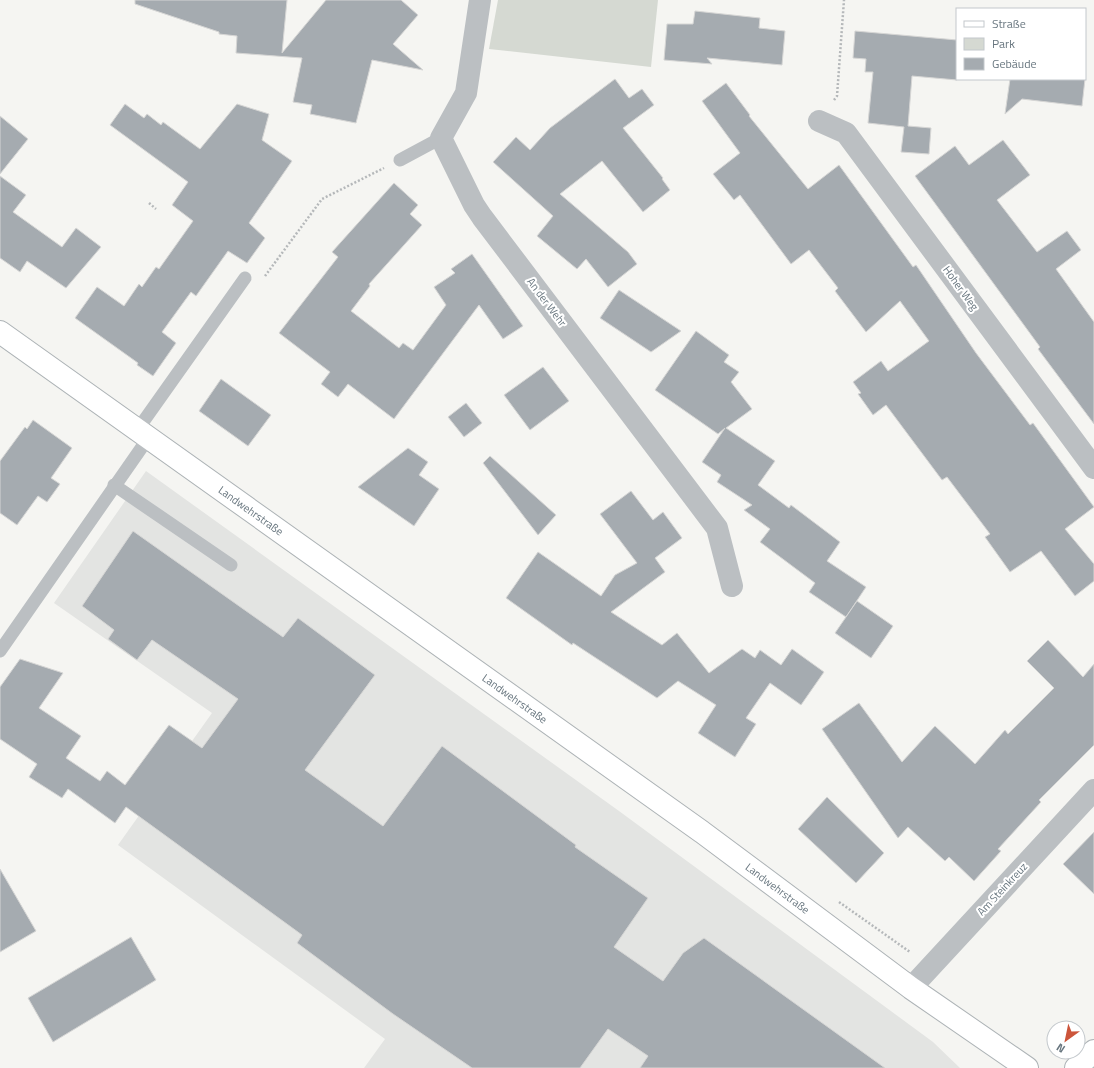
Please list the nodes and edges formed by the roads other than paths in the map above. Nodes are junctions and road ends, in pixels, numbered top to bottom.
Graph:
1 (480, 0) edge
2 (818, 121) road end
3 (441, 138) junction
4 (400, 160) dead end
5 (245, 278) dead end
6 (0, 332) edge
7 (143, 433) junction
8 (1094, 468) edge
9 (114, 485) junction
10 (231, 565) dead end
11 (732, 586) dead end
12 (0, 651) edge
13 (1094, 790) edge
14 (911, 988) junction
15 (1094, 1050) edge
16 (1027, 1068) edge
17 (1076, 1068) edge

1 - 3 street
2 - 8 street, Hoher Weg
3 - 4 lane
3 - 11 street, An der Wehr
5 - 7 lane
6 - 7 street, Landwehrstraße
7 - 9 lane
7 - 14 street, Landwehrstraße
9 - 10 lane
9 - 12 lane
13 - 14 street, Am Steinkreuz
14 - 16 street, Landwehrstraße
15 - 17 street

